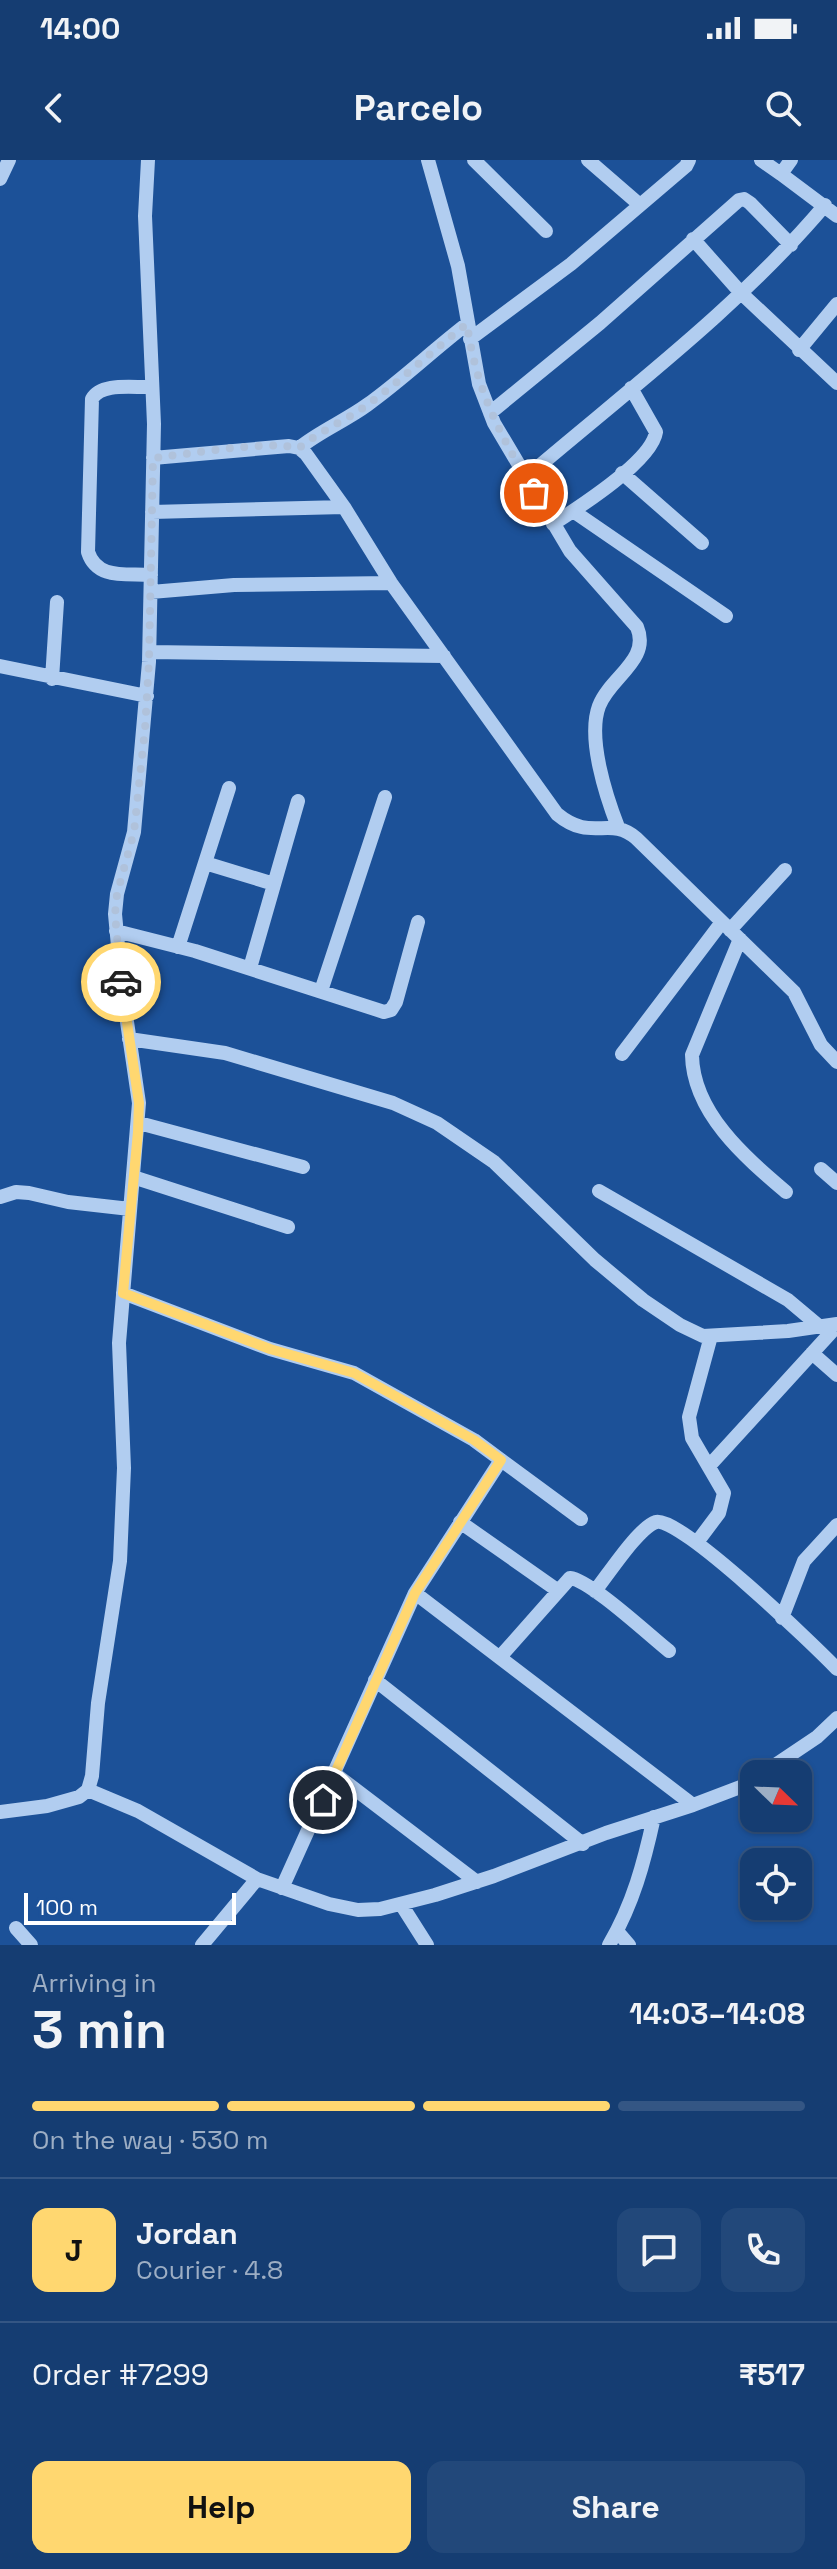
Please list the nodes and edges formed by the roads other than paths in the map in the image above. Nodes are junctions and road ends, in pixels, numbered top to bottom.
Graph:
1 (9, 160) edge
2 (148, 160) edge
3 (474, 160) edge
4 (588, 160) edge
5 (689, 160) edge
6 (761, 160) edge
7 (791, 160) edge
8 (429, 161) edge
9 (781, 174) junction
10 (0, 179) edge
11 (640, 205) junction
12 (825, 205) junction
13 (837, 216) edge
14 (546, 231) dead end
15 (693, 239) junction
16 (791, 245) junction
17 (741, 293) junction
18 (837, 304) edge
19 (467, 324) junction
20 (470, 339) junction
21 (799, 350) junction
22 (837, 383) edge
23 (152, 387) junction
24 (631, 388) junction
25 (490, 413) junction
26 (299, 448) junction
27 (153, 458) junction
28 (622, 473) junction
29 (525, 478) junction
30 (344, 507) junction
31 (573, 511) junction
32 (152, 512) junction
33 (553, 524) junction
34 (702, 543) dead end
35 (151, 575) junction
36 (391, 583) junction
37 (151, 592) junction
38 (57, 602) dead end
39 (726, 616) dead end
40 (150, 652) junction
41 (444, 656) junction
42 (0, 666) edge
43 (52, 679) junction
44 (147, 696) junction
45 (229, 788) dead end
46 (385, 797) dead end
47 (298, 801) dead end
48 (618, 827) junction
49 (205, 863) junction
50 (785, 870) dead end
51 (274, 884) junction
52 (418, 922) dead end
53 (731, 930) junction
54 (116, 931) junction
55 (178, 947) junction
56 (250, 968) junction
57 (321, 991) junction
58 (129, 1039) junction
59 (622, 1054) dead end
60 (837, 1062) edge
61 (139, 1123) junction
62 (303, 1167) dead end
63 (821, 1169) dead end
64 (133, 1177) junction
65 (837, 1183) edge
66 (599, 1191) dead end
67 (786, 1192) dead end
68 (0, 1197) edge
69 (130, 1209) junction
70 (288, 1227) dead end
71 (123, 1293) junction
72 (837, 1325) edge
73 (819, 1326) junction
74 (711, 1336) junction
75 (812, 1353) junction
76 (837, 1375) edge
77 (501, 1460) junction
78 (709, 1466) junction
79 (581, 1519) dead end
80 (460, 1522) junction
81 (837, 1525) edge
82 (698, 1541) junction
83 (557, 1590) junction
84 (595, 1591) junction
85 (415, 1593) junction
86 (782, 1618) junction
87 (669, 1651) dead end
88 (500, 1657) junction
89 (837, 1669) edge
90 (375, 1680) junction
91 (837, 1718) edge
92 (783, 1760) edge
93 (335, 1774) junction
94 (740, 1787) edge
95 (88, 1790) junction
96 (693, 1805) junction
97 (1, 1813) edge
98 (654, 1817) junction
99 (583, 1844) junction
100 (257, 1879) junction
101 (477, 1882) junction
102 (282, 1888) junction
103 (401, 1904) junction
104 (16, 1928) dead end
105 (617, 1931) junction
106 (31, 1945) edge
107 (202, 1945) edge
108 (427, 1945) edge
109 (609, 1945) edge
110 (629, 1945) edge

1 - 10 street
2 - 23 street
3 - 14 street
4 - 11 street
5 - 11 street
6 - 9 street
7 - 9 street
8 - 19 street
9 - 12 street
11 - 20 street
12 - 13 street
12 - 16 street
15 - 16 street
15 - 17 street
15 - 25 street
16 - 17 street
17 - 21 street
17 - 24 street
18 - 21 street
19 - 20 street
19 - 26 street
20 - 25 street
21 - 22 street
23 - 27 street
23 - 35 street
24 - 28 street
24 - 29 street
25 - 29 street
26 - 27 street
26 - 30 street
27 - 32 street
28 - 31 street
28 - 34 street
29 - 33 street
30 - 32 street
30 - 36 street
31 - 33 street
31 - 39 street
32 - 35 street
33 - 48 street
35 - 37 street
36 - 37 street
36 - 41 street
37 - 40 street
38 - 43 street
40 - 41 street
40 - 44 street
41 - 48 street
42 - 43 street
43 - 44 street
44 - 54 street
45 - 49 street
46 - 57 street
47 - 51 street
48 - 53 street
49 - 51 street
49 - 55 street
50 - 53 street
51 - 56 street
52 - 57 street
53 - 59 street
53 - 60 street
53 - 67 street
54 - 55 street
54 - 58 street
55 - 56 street
56 - 57 street
58 - 61 street
58 - 74 street
61 - 62 street
61 - 64 street
63 - 65 street
64 - 69 street
64 - 70 street
66 - 73 street
68 - 69 street
69 - 71 street
71 - 77 street
71 - 95 street
72 - 73 street
72 - 75 street
73 - 74 street
74 - 78 street
75 - 76 street
75 - 78 street
77 - 79 street
77 - 80 street
78 - 82 street
80 - 83 street
80 - 85 street
81 - 86 street
82 - 84 street
82 - 86 street
83 - 84 street
83 - 88 street
84 - 87 street
85 - 88 street
85 - 90 street
86 - 89 street
88 - 96 street
90 - 93 street
90 - 99 street
91 - 92 street
93 - 101 street
93 - 102 street
94 - 96 street
95 - 97 street
95 - 100 street
96 - 98 street
98 - 99 street
98 - 105 street
99 - 101 street
100 - 102 street
100 - 107 street
101 - 103 street
102 - 103 street
103 - 108 street
104 - 106 street
105 - 109 street
105 - 110 street

